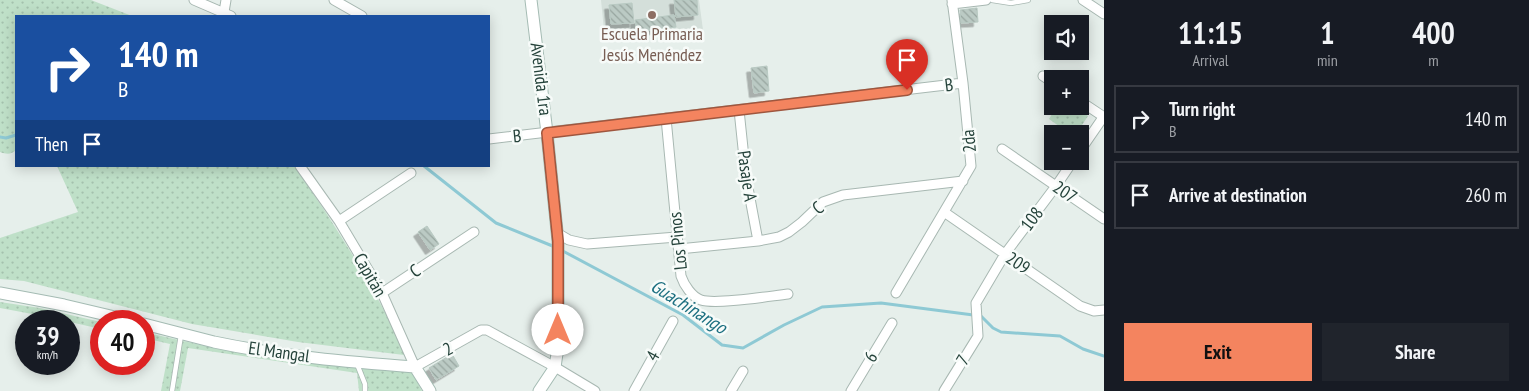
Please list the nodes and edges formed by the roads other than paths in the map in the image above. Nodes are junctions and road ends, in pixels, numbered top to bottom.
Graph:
1 (194, 0) edge
2 (226, 0) edge
3 (334, 0) edge
4 (531, 0) edge
5 (986, 0) edge
6 (992, 0) edge
7 (1028, 0) edge
8 (1083, 0) edge
9 (952, 2) edge
10 (227, 14) edge
11 (1104, 14) edge
12 (360, 15) edge
13 (963, 83) junction
14 (1089, 106) edge
15 (739, 110) junction
16 (1104, 116) edge
17 (666, 118) junction
18 (547, 133) junction
19 (1089, 138) edge
20 (490, 139) edge
21 (1002, 149) dead end
22 (301, 167) edge
23 (1067, 170) edge
24 (411, 173) dead end
25 (963, 180) junction
26 (1056, 186) junction
27 (944, 212) junction
28 (1104, 219) edge
29 (339, 220) junction
30 (474, 232) dead end
31 (558, 237) junction
32 (678, 237) junction
33 (758, 241) junction
34 (679, 249) junction
35 (1005, 254) junction
36 (0, 293) edge
37 (382, 293) junction
38 (896, 293) dead end
39 (788, 294) dead end
40 (90, 310) edge
41 (1104, 310) edge
42 (673, 321) dead end
43 (892, 323) dead end
44 (155, 327) edge
45 (978, 327) joint
46 (182, 334) junction
47 (357, 363) junction
48 (555, 366) junction
49 (416, 367) junction
50 (743, 371) dead end
51 (172, 391) edge
52 (365, 391) edge
53 (430, 391) edge
54 (539, 391) edge
55 (595, 391) edge
56 (634, 391) edge
57 (731, 391) edge
58 (851, 391) edge
59 (944, 391) edge

1 - 10 street
2 - 10 street
3 - 12 street
4 - 18 street, Avenida 1ra
5 - 9 street
6 - 7 lane
8 - 11 street
9 - 13 street, 2da
13 - 15 street, B
13 - 25 street, 2da
14 - 16 street
15 - 17 street, B
15 - 33 street, Pasaje A
16 - 19 street
17 - 18 street, B
17 - 32 street, Los Pinos
18 - 20 street, B
18 - 31 street, Avenida 1ra
21 - 26 street, 207
22 - 29 street, Capitán
23 - 26 street, 108
24 - 29 street
25 - 27 street, 2da
25 - 33 street, C
26 - 28 street, 207
26 - 35 street, 108
27 - 35 street, 209
27 - 38 street, 2da
29 - 37 street, Capitán
30 - 37 street, C
31 - 32 street
31 - 48 street, Avenida 1ra
32 - 34 street, Los Pinos
33 - 34 street, C
34 - 39 street, Los Pinos
35 - 41 street, 209
35 - 45 street, 108
36 - 40 street
37 - 49 street, Capitán
42 - 56 street, 4
43 - 58 street, 6
44 - 46 street, El Mangal
45 - 59 street, 7
46 - 47 street, El Mangal
46 - 51 lane
47 - 49 street, El Mangal
47 - 52 lane
48 - 49 street, 2
48 - 54 street
48 - 55 street
49 - 53 street, Capitán
50 - 57 street

